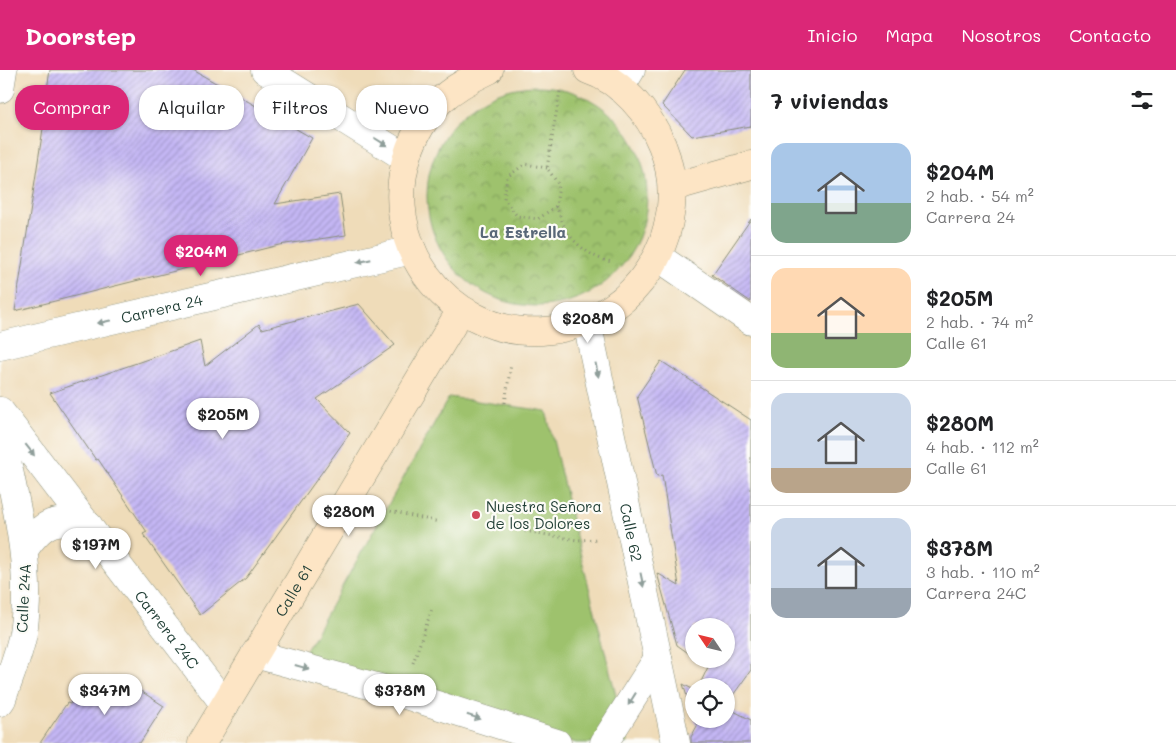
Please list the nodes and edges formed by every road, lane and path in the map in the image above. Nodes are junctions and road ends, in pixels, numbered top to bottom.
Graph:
1 (3, 70) edge
2 (265, 70) edge
3 (489, 70) edge
4 (588, 70) edge
5 (625, 79) edge
6 (0, 89) edge
7 (561, 90) dead end
8 (406, 158) junction
9 (751, 165) edge
10 (547, 168) junction
11 (673, 187) junction
12 (556, 206) junction
13 (412, 250) junction
14 (658, 257) junction
15 (461, 310) junction
16 (587, 322) junction
17 (751, 322) edge
18 (515, 331) junction
19 (0, 346) edge
20 (505, 403) dead end
21 (0, 411) edge
22 (0, 428) edge
23 (346, 502) junction
24 (439, 522) dead end
25 (89, 526) junction
26 (525, 531) dead end
27 (633, 538) junction
28 (24, 550) junction
29 (432, 609) dead end
30 (255, 654) junction
31 (658, 658) junction
32 (402, 694) junction
33 (0, 702) edge
34 (225, 704) junction
35 (202, 743) edge
36 (557, 743) edge
37 (604, 743) edge
38 (676, 743) edge

1 - 6 street
2 -> 8 street
3 - 8 street
4 - 5 street
5 - 11 street
7 - 10 path
8 - 13 street
9 - 11 street
10 - 12 path
10 - 12 path
11 - 14 street
12 - 14 path
13 - 15 street
13 -> 19 street, Carrera 24
14 - 16 street
14 - 17 street
15 - 18 street
15 - 23 street, Calle 61
16 - 18 street
16 -> 27 street, Calle 62
18 - 20 path
21 -> 25 street, Carrera 24C
22 - 28 street, Calle 24A
23 - 24 path
23 - 30 street, Calle 61
25 - 28 street, Calle 24A
25 - 34 street, Carrera 24C
26 - 27 path
27 -> 31 street, Calle 62
28 - 33 street, Calle 24A
29 - 32 path
30 -> 32 street
30 - 34 street, Calle 61
31 -> 37 street
31 - 38 street, Calle 62
32 -> 36 street
34 - 35 street, Calle 61

